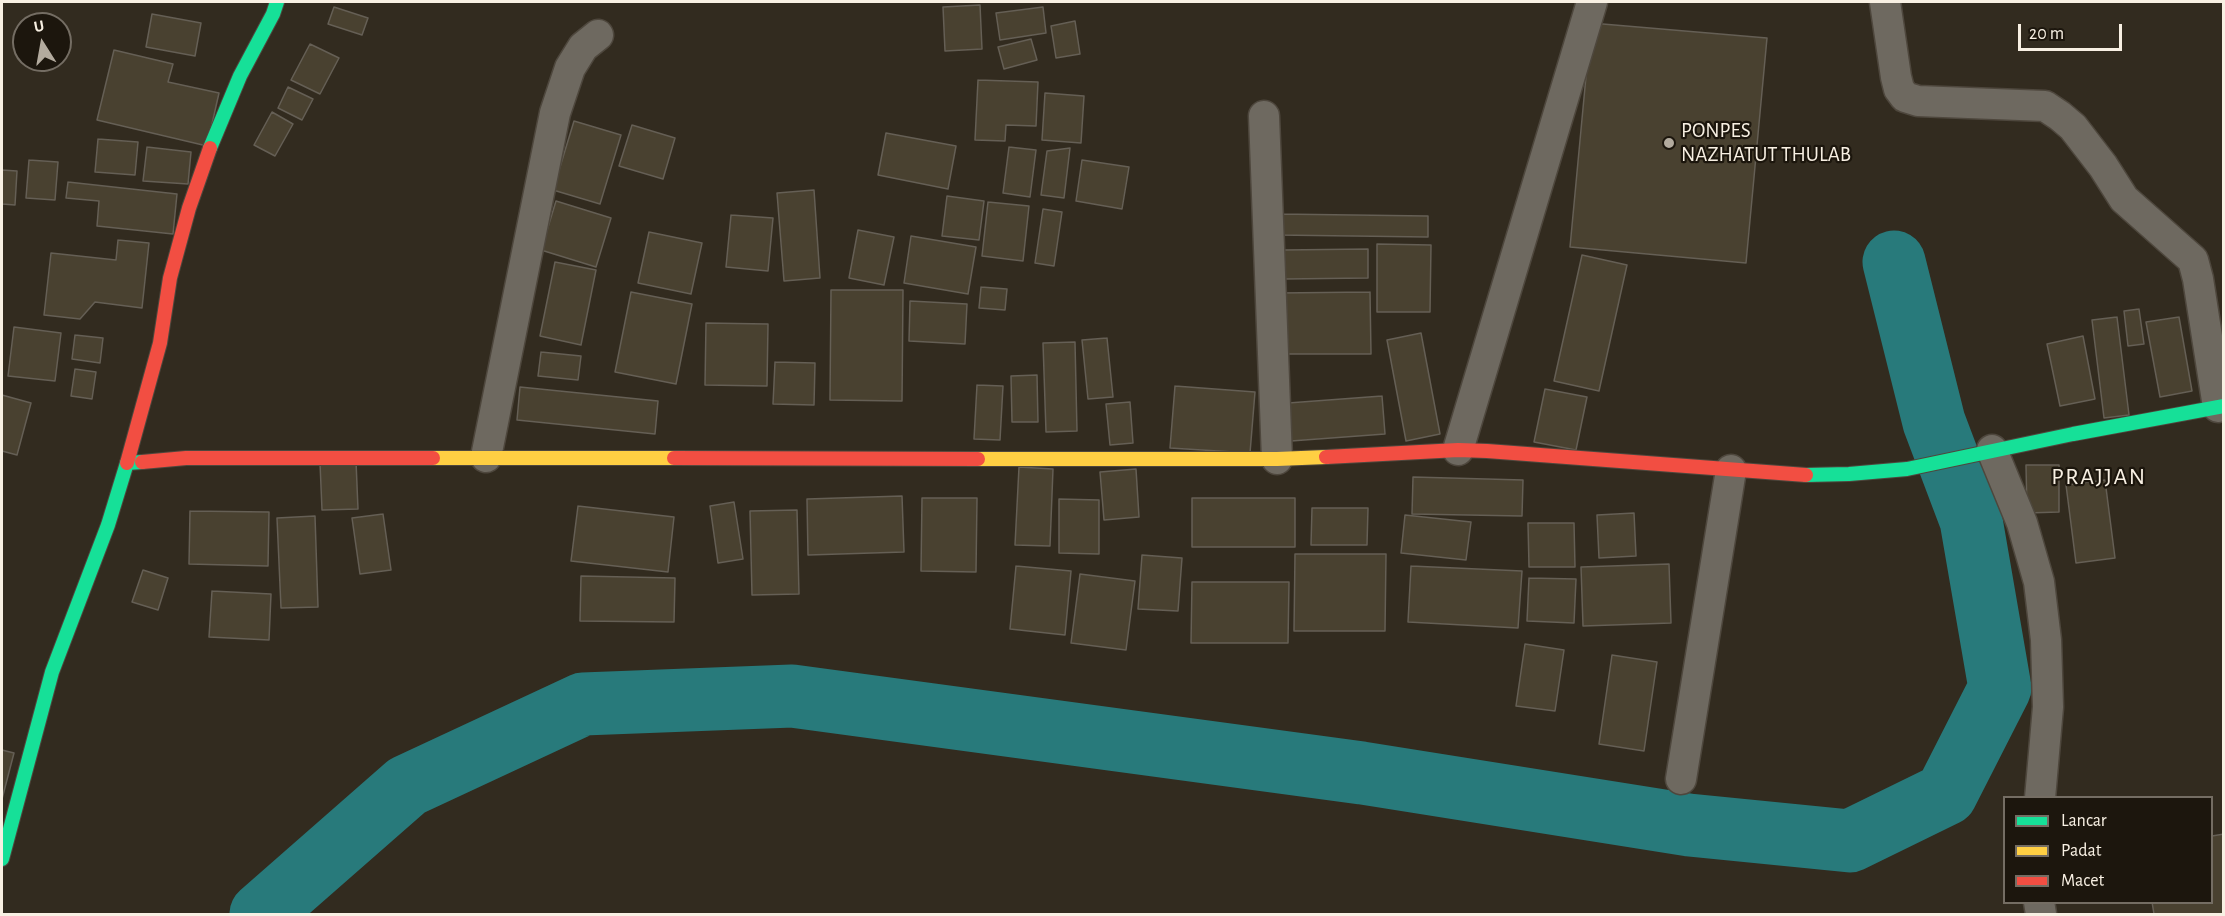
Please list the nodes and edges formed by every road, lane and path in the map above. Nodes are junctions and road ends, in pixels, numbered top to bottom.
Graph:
1 (277, 2) edge
2 (1592, 2) edge
3 (1885, 2) edge
4 (598, 34) dead end
5 (1264, 116) dead end
6 (2221, 406) edge
7 (1458, 450) junction
8 (1982, 452) junction
9 (486, 457) junction
10 (1277, 459) junction
11 (127, 463) junction
12 (1731, 471) junction
13 (1682, 779) dead end
14 (2040, 796) edge
15 (2, 859) edge

1 - 11 street
2 - 7 street
3 - 6 street
4 - 9 street
5 - 10 street
6 - 8 street
7 - 10 street
7 - 12 street
8 - 12 street
8 - 14 street
9 - 10 street
9 - 11 street
11 - 15 street
12 - 13 street

